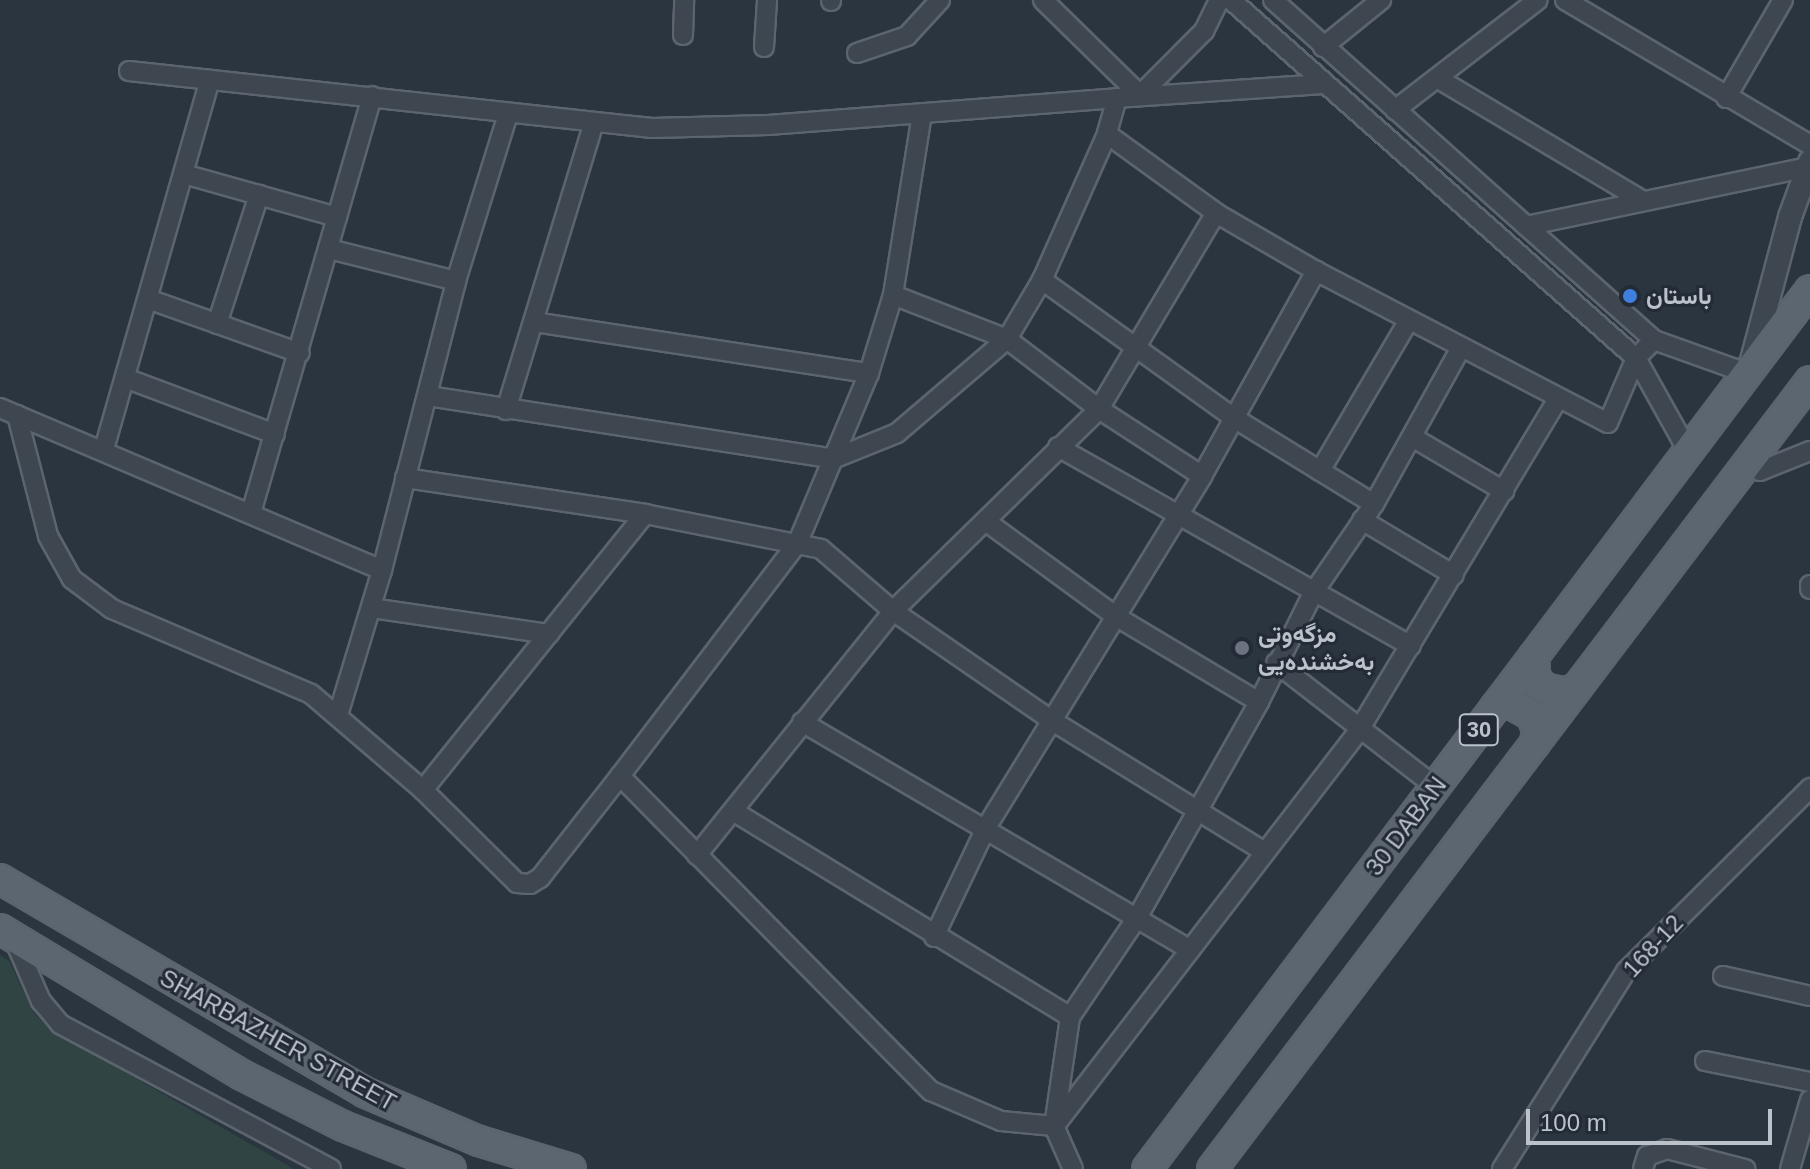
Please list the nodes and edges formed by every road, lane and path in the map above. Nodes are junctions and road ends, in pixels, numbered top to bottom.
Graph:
1 (684, 0) edge
2 (767, 0) edge
3 (940, 0) edge
4 (1043, 0) edge
5 (1219, 0) edge
6 (1231, 0) edge
7 (1273, 0) edge
8 (1381, 0) edge
9 (1538, 0) edge
10 (1565, 0) edge
11 (1783, 0) edge
12 (683, 35) dead end
13 (764, 47) dead end
14 (1323, 47) junction
15 (857, 53) dead end
16 (129, 71) dead end
17 (1437, 78) junction
18 (210, 80) junction
19 (1322, 84) junction
20 (1140, 95) junction
21 (372, 96) junction
22 (1117, 98) junction
23 (1726, 98) junction
24 (1395, 110) junction
25 (508, 114) junction
26 (922, 114) junction
27 (594, 123) junction
28 (1107, 134) junction
29 (1810, 158) edge
30 (184, 174) junction
31 (259, 195) junction
32 (1642, 200) junction
33 (1216, 213) junction
34 (337, 217) junction
35 (1526, 226) junction
36 (329, 249) junction
37 (1316, 271) junction
38 (1042, 280) junction
39 (456, 281) junction
40 (1810, 290) edge
41 (893, 295) junction
42 (148, 299) junction
43 (1409, 320) junction
44 (534, 322) junction
45 (217, 324) junction
46 (1007, 339) junction
47 (1654, 340) junction
48 (1135, 348) junction
49 (1461, 348) junction
50 (300, 353) junction
51 (1636, 358) junction
52 (869, 373) junction
53 (1749, 374) junction
54 (125, 378) junction
55 (1810, 381) edge
56 (428, 396) junction
57 (1558, 399) junction
58 (1099, 409) junction
59 (506, 410) junction
60 (9, 412) edge
61 (1234, 418) junction
62 (275, 434) junction
63 (1412, 437) junction
64 (1058, 447) junction
65 (104, 449) junction
66 (1688, 451) junction
67 (1810, 451) edge
68 (833, 459) junction
69 (1750, 461) junction
70 (1320, 471) junction
71 (1202, 476) junction
72 (405, 478) junction
73 (1504, 491) junction
74 (1374, 504) junction
75 (1180, 512) junction
76 (251, 513) junction
77 (645, 514) junction
78 (1362, 520) junction
79 (987, 522) junction
80 (798, 542) junction
81 (382, 570) junction
82 (1454, 575) junction
83 (1313, 593) junction
84 (371, 608) junction
85 (893, 611) junction
86 (1117, 617) junction
87 (549, 634) junction
88 (1411, 646) junction
89 (1534, 656) junction
90 (1276, 663) junction
91 (1578, 687) junction
92 (1259, 702) junction
93 (1496, 706) junction
94 (338, 715) junction
95 (1051, 720) junction
96 (802, 722) junction
97 (1359, 730) junction
98 (1535, 744) junction
99 (620, 776) junction
100 (1436, 787) junction
101 (1810, 788) edge
102 (423, 790) junction
103 (1200, 810) junction
104 (733, 811) junction
105 (987, 826) junction
106 (1265, 852) junction
107 (697, 855) junction
108 (0, 879) edge
109 (1138, 916) junction
110 (7, 934) edge
111 (934, 937) junction
112 (1190, 950) junction
113 (1723, 976) dead end
114 (1810, 996) edge
115 (1070, 1017) junction
116 (1705, 1061) dead end
117 (1810, 1082) edge
118 (1810, 1100) edge
119 (1054, 1126) junction
120 (331, 1169) edge
121 (451, 1169) edge
122 (571, 1169) edge
123 (1073, 1169) edge
124 (1147, 1169) edge
125 (1212, 1169) edge
126 (1502, 1169) edge
127 (1643, 1169) edge
128 (1745, 1169) edge
129 (1790, 1169) edge

1 - 12 street
2 - 13 street
3 - 15 street
4 - 20 street
5 - 20 street
6 - 19 street
7 - 14 street
8 - 14 street
9 - 17 street
10 - 23 street
11 - 23 street
14 - 24 street
16 - 18 street
17 - 24 street
17 - 32 street
18 - 21 street
18 - 30 street
19 - 20 street
19 - 51 street
20 - 22 street
21 - 25 street
21 - 34 street
22 - 26 street
22 - 28 street
23 - 29 street
24 - 35 street
25 - 27 street
25 - 39 street
26 - 27 street
26 - 41 street
27 - 44 street
28 - 33 street
28 - 38 street
29 - 32 street
29 - 53 street
30 - 31 street
30 - 42 street
31 - 34 street
31 - 45 street
32 - 35 street
33 - 37 street
33 - 48 street
34 - 36 street
35 - 47 street
36 - 39 street
36 - 50 street
37 - 43 street
37 - 61 street
38 - 46 street
38 - 48 street
39 - 56 street
40 - 53 main road, 30 DABAN / 30
41 - 46 street
41 - 52 street
42 - 45 street
42 - 54 street
43 - 49 street
43 - 70 street
44 - 52 street
44 - 59 street
45 - 50 street
46 - 58 street
46 - 68 street
47 - 51 street
47 - 53 street
48 - 58 street
48 - 61 street
49 - 57 street
49 - 63 street
50 - 62 street
51 - 57 street
51 - 66 street
52 - 68 street
53 - 66 main road, 30 DABAN / 30
54 - 62 street
54 - 65 street
55 - 69 main road, 30
56 - 59 street
56 - 72 street
57 - 73 street
58 - 64 street
58 - 71 street
59 - 68 street
60 - 65 street
60 - 94 street
61 - 70 street
61 - 71 street
62 - 76 street
63 - 73 street
63 - 74 street
64 - 75 street
64 - 79 street
65 - 76 street
66 - 89 main road, 30 DABAN / 30
67 - 69 street
68 - 80 street
69 - 91 main road, 30
70 - 74 street
71 - 75 street
72 - 77 street
72 - 81 street
73 - 82 street
74 - 78 street
75 - 83 street
75 - 86 street
76 - 81 street
77 - 80 street
77 - 87 street
78 - 82 street
78 - 83 street
79 - 85 street
79 - 86 street
80 - 85 street
80 - 99 street
81 - 84 street
82 - 88 street
83 - 88 street
83 - 90 street
84 - 87 street
84 - 94 street
85 - 95 street
85 - 96 street
86 - 92 street
86 - 95 street
87 - 102 street
88 - 97 street
89 - 91 main road
89 - 93 main road, 30 DABAN / 30
90 - 92 street
90 - 97 street
91 - 98 main road, 30
92 - 103 street
93 - 98 main road
93 - 100 main road, 30 DABAN / 30
94 - 102 street
95 - 103 street
95 - 105 street
96 - 104 street
96 - 105 street
97 - 100 street
97 - 106 street
98 - 125 main road, 30
99 - 102 street
99 - 107 street
100 - 124 main road, 30 DABAN / 30
101 - 126 street, 168-12
103 - 106 street
103 - 109 street
104 - 107 street
104 - 111 street
105 - 109 street
105 - 111 street
106 - 112 street
107 - 119 street
108 - 122 main road, SHARBAZHER STREET
109 - 112 street
109 - 115 street
110 - 120 street
110 - 121 main road, SHARBAZHER STREET
111 - 115 street
112 - 119 street
113 - 114 street
115 - 119 street
116 - 117 street
118 - 129 street
119 - 123 street
127 - 128 street

